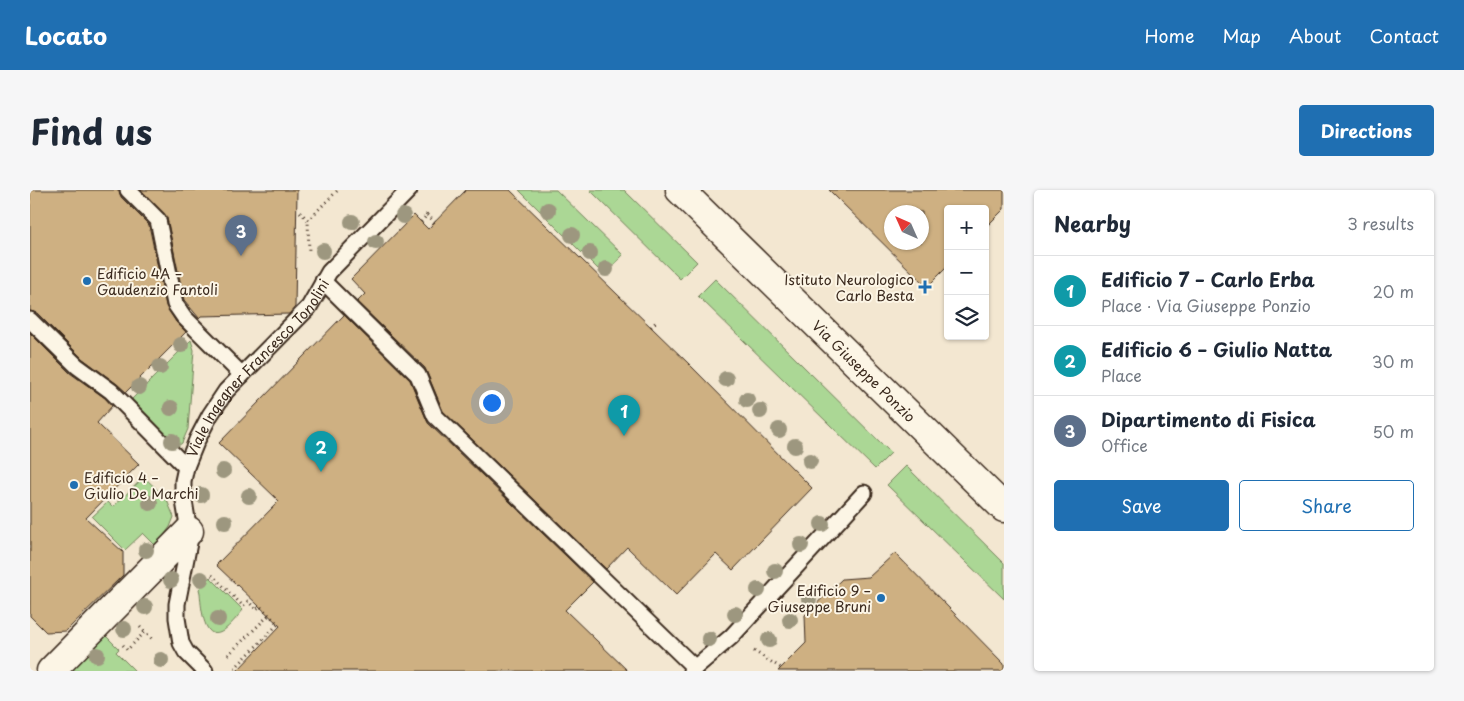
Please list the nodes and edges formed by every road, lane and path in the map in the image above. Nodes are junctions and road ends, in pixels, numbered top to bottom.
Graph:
1 (128, 190) edge
2 (338, 190) edge
3 (409, 190) edge
4 (680, 190) edge
5 (300, 212) dead end
6 (427, 215) dead end
7 (304, 216) dead end
8 (308, 220) dead end
9 (435, 222) dead end
10 (323, 281) junction
11 (30, 320) edge
12 (657, 320) dead end
13 (651, 327) dead end
14 (242, 375) junction
15 (186, 466) junction
16 (864, 493) dead end
17 (1004, 508) edge
18 (189, 532) junction
19 (212, 576) dead end
20 (268, 613) junction
21 (225, 658) dead end
22 (235, 668) dead end
23 (693, 669) edge
24 (51, 671) edge
25 (206, 671) edge

1 - 14 lane
2 - 8 path
3 - 10 lane, Viale Ingegner Francesco Tonolini
4 - 17 street, Via Giuseppe Ponzio
5 - 7 path
6 - 9 path
10 - 14 lane, Viale Ingegner Francesco Tonolini
10 - 23 lane
11 - 15 lane
12 - 13 path
14 - 15 lane, Viale Ingegner Francesco Tonolini
15 - 18 lane, Viale Ingegner Francesco Tonolini
16 - 23 lane
18 - 24 street
18 - 25 lane, Viale Ingegner Francesco Tonolini
19 - 20 path
20 - 21 path
20 - 22 path

